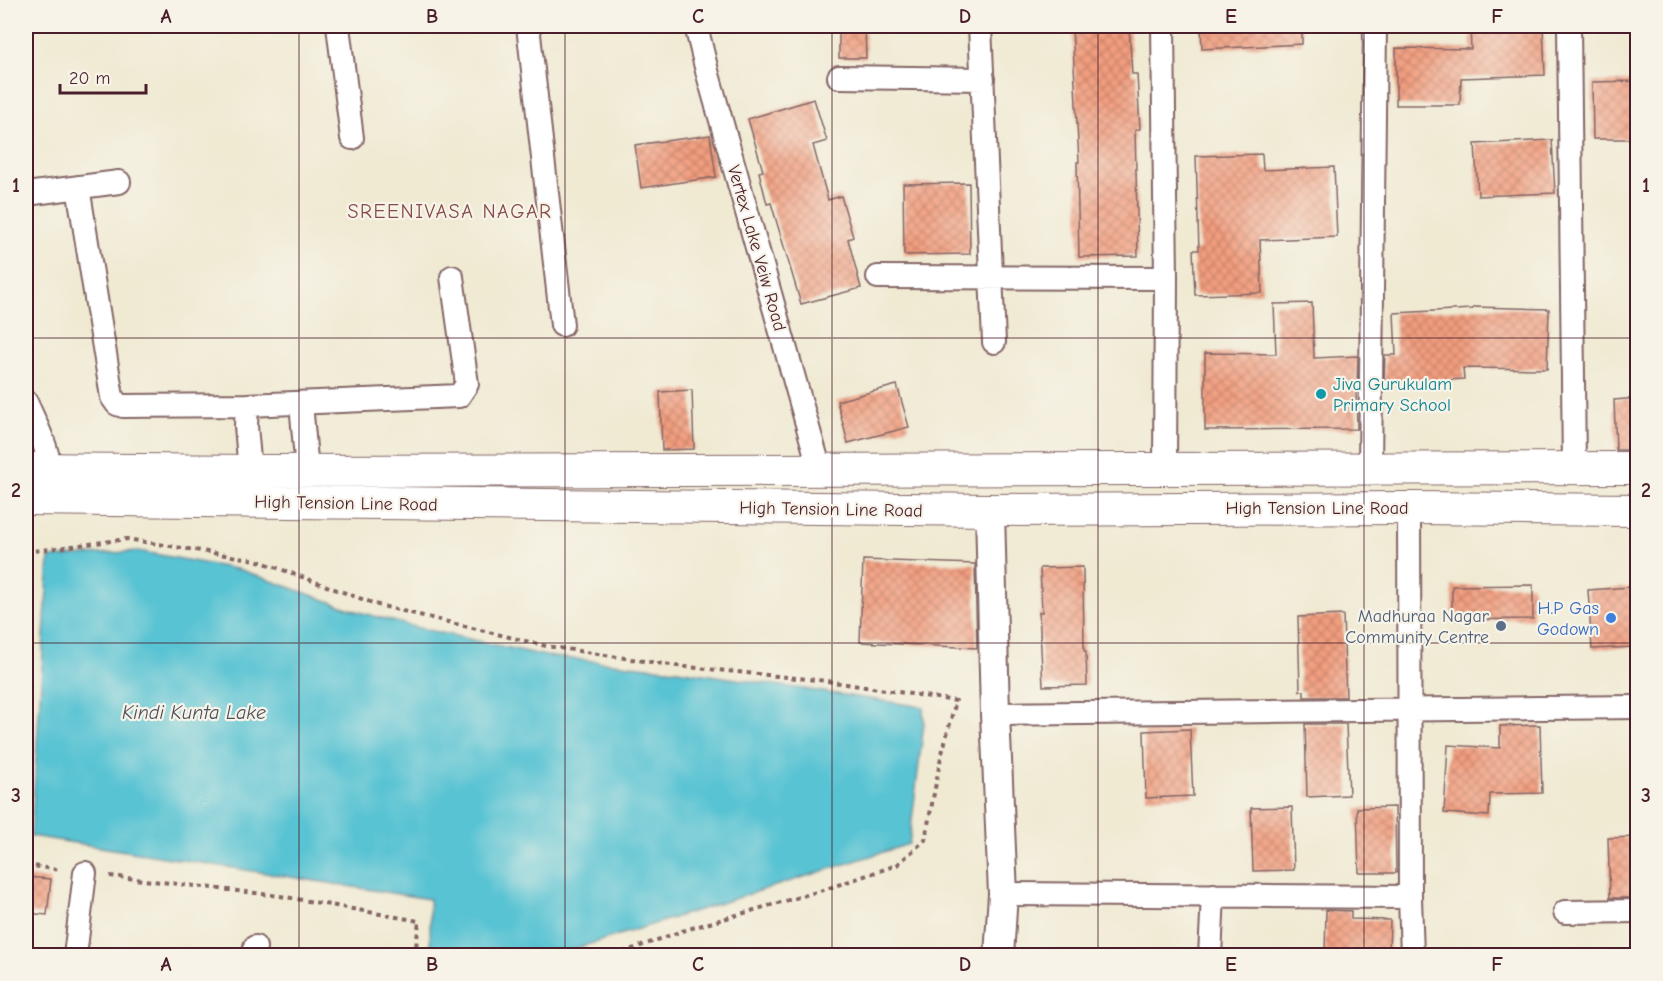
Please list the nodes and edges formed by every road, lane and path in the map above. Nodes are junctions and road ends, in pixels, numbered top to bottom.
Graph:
1 (339, 26) edge
2 (528, 26) edge
3 (696, 26) edge
4 (980, 26) edge
5 (1163, 26) edge
6 (1375, 26) edge
7 (1569, 26) edge
8 (839, 77) dead end
9 (983, 79) junction
10 (352, 138) dead end
11 (119, 182) dead end
12 (78, 187) junction
13 (26, 194) edge
14 (878, 276) dead end
15 (452, 277) dead end
16 (991, 278) junction
17 (1166, 278) junction
18 (562, 325) dead end
19 (994, 342) dead end
20 (26, 402) edge
21 (301, 403) junction
22 (247, 405) junction
23 (1574, 467) junction
24 (38, 468) edge
25 (1165, 468) junction
26 (1370, 468) junction
27 (1638, 468) edge
28 (820, 470) junction
29 (250, 471) junction
30 (307, 471) junction
31 (38, 500) edge
32 (1409, 508) junction
33 (990, 510) junction
34 (1638, 510) edge
35 (26, 552) edge
36 (1638, 707) edge
37 (1410, 710) junction
38 (995, 714) junction
39 (26, 865) edge
40 (85, 873) junction
41 (1003, 894) junction
42 (1213, 895) junction
43 (1410, 897) junction
44 (1638, 911) edge
45 (1565, 912) dead end
46 (75, 956) edge
47 (415, 956) edge
48 (613, 956) edge
49 (999, 956) edge
50 (1210, 956) edge
51 (1412, 956) edge

1 - 10 street
2 - 18 street
3 - 28 street, Vertex Lake Veiw Road
4 - 9 street
5 - 17 street
6 - 26 street
7 - 23 street
8 - 9 street
9 - 16 street
11 - 12 street
12 - 13 street
12 - 22 street
14 - 16 street
15 - 21 street
16 - 17 street
16 - 19 street
17 - 25 street
20 - 24 street
21 - 22 street
21 - 30 street
22 - 29 street
23 - 26 main road, High Tension Line Road
23 - 27 main road, High Tension Line Road
24 - 29 main road, High Tension Line Road
24 - 31 street
25 - 26 main road, High Tension Line Road
25 - 28 main road, High Tension Line Road
28 - 30 main road, High Tension Line Road
29 - 30 main road, High Tension Line Road
31 - 33 main road, High Tension Line Road
32 - 33 main road, High Tension Line Road
32 - 34 main road, High Tension Line Road
32 - 37 street
33 - 38 street
35 - 48 path
36 - 37 street
37 - 38 street
37 - 43 street
38 - 41 street
39 - 40 path
40 - 46 street
40 - 47 path
41 - 42 street
41 - 49 street
42 - 43 street
42 - 50 street
43 - 51 street
44 - 45 street

